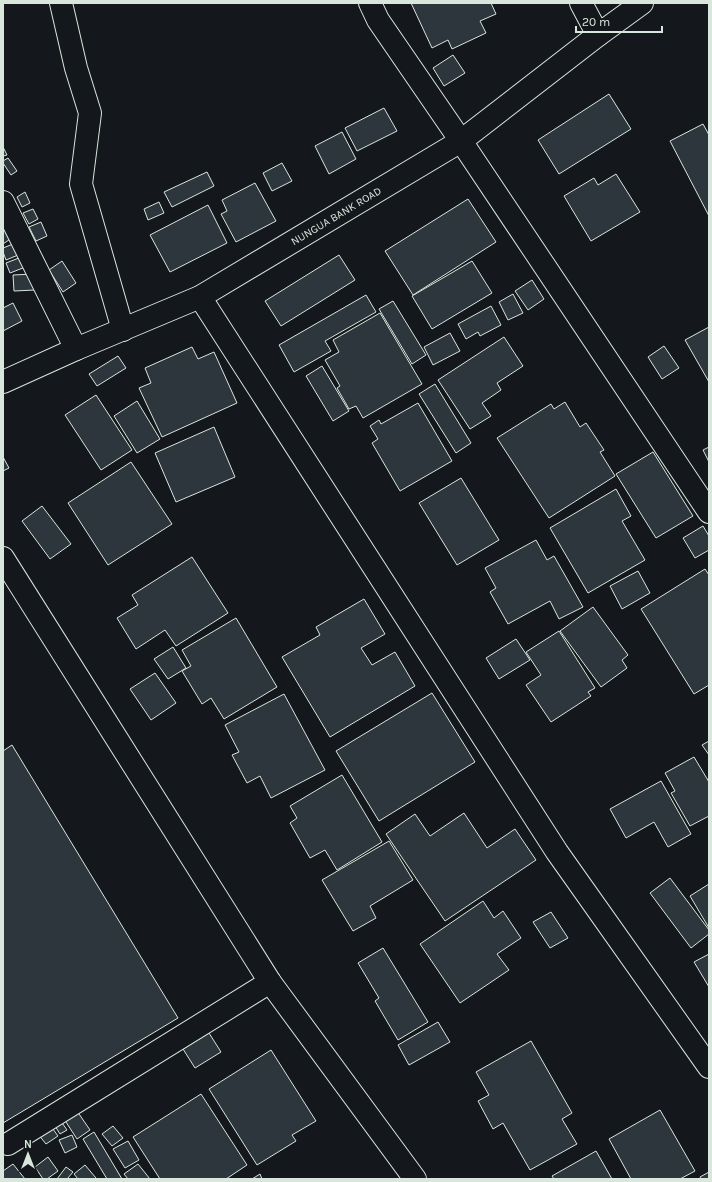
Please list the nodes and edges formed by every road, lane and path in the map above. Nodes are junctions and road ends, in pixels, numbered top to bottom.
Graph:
1 (61, 3) edge
2 (370, 3) edge
3 (582, 3) edge
4 (642, 3) edge
5 (598, 35) junction
6 (461, 141) junction
7 (3, 202) edge
8 (200, 297) junction
9 (123, 330) junction
10 (76, 349) junction
11 (3, 382) edge
12 (709, 512) edge
13 (3, 558) edge
14 (270, 982) junction
15 (709, 1067) edge
16 (8, 1144) dead end
17 (415, 1179) edge

1 - 9 street
2 - 6 street
3 - 5 street
4 - 5 street, NUNGUA BANK ROAD
5 - 6 street, NUNGUA BANK ROAD
6 - 8 street, NUNGUA BANK ROAD
6 - 12 street
7 - 10 street
8 - 9 street, NUNGUA BANK ROAD
8 - 15 street
9 - 10 street, NUNGUA BANK ROAD
10 - 11 street, NUNGUA BANK ROAD
13 - 14 street
14 - 16 street
14 - 17 street

